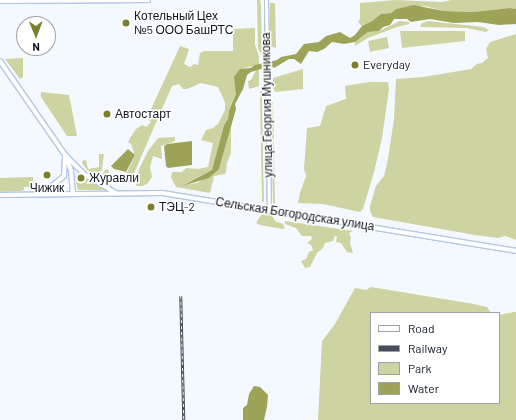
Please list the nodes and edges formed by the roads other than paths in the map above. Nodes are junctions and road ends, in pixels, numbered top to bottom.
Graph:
1 (148, 0) edge
2 (266, 0) edge
3 (0, 1) edge
4 (0, 61) edge
5 (65, 155) junction
6 (116, 193) junction
7 (31, 194) junction
8 (73, 194) junction
9 (0, 195) edge
10 (269, 210) junction
11 (516, 251) edge

1 - 3 street
2 - 10 street, улица Георгия Мушникова
4 - 5 main road
5 - 6 main road
5 - 7 main road
5 - 8 main road
6 - 8 main road, Сельская Богородская улица
6 - 10 main road, Сельская Богородская улица
7 - 8 main road, Сельская Богородская улица
7 - 9 main road, Сельская Богородская улица
10 - 11 main road, Сельская Богородская улица

